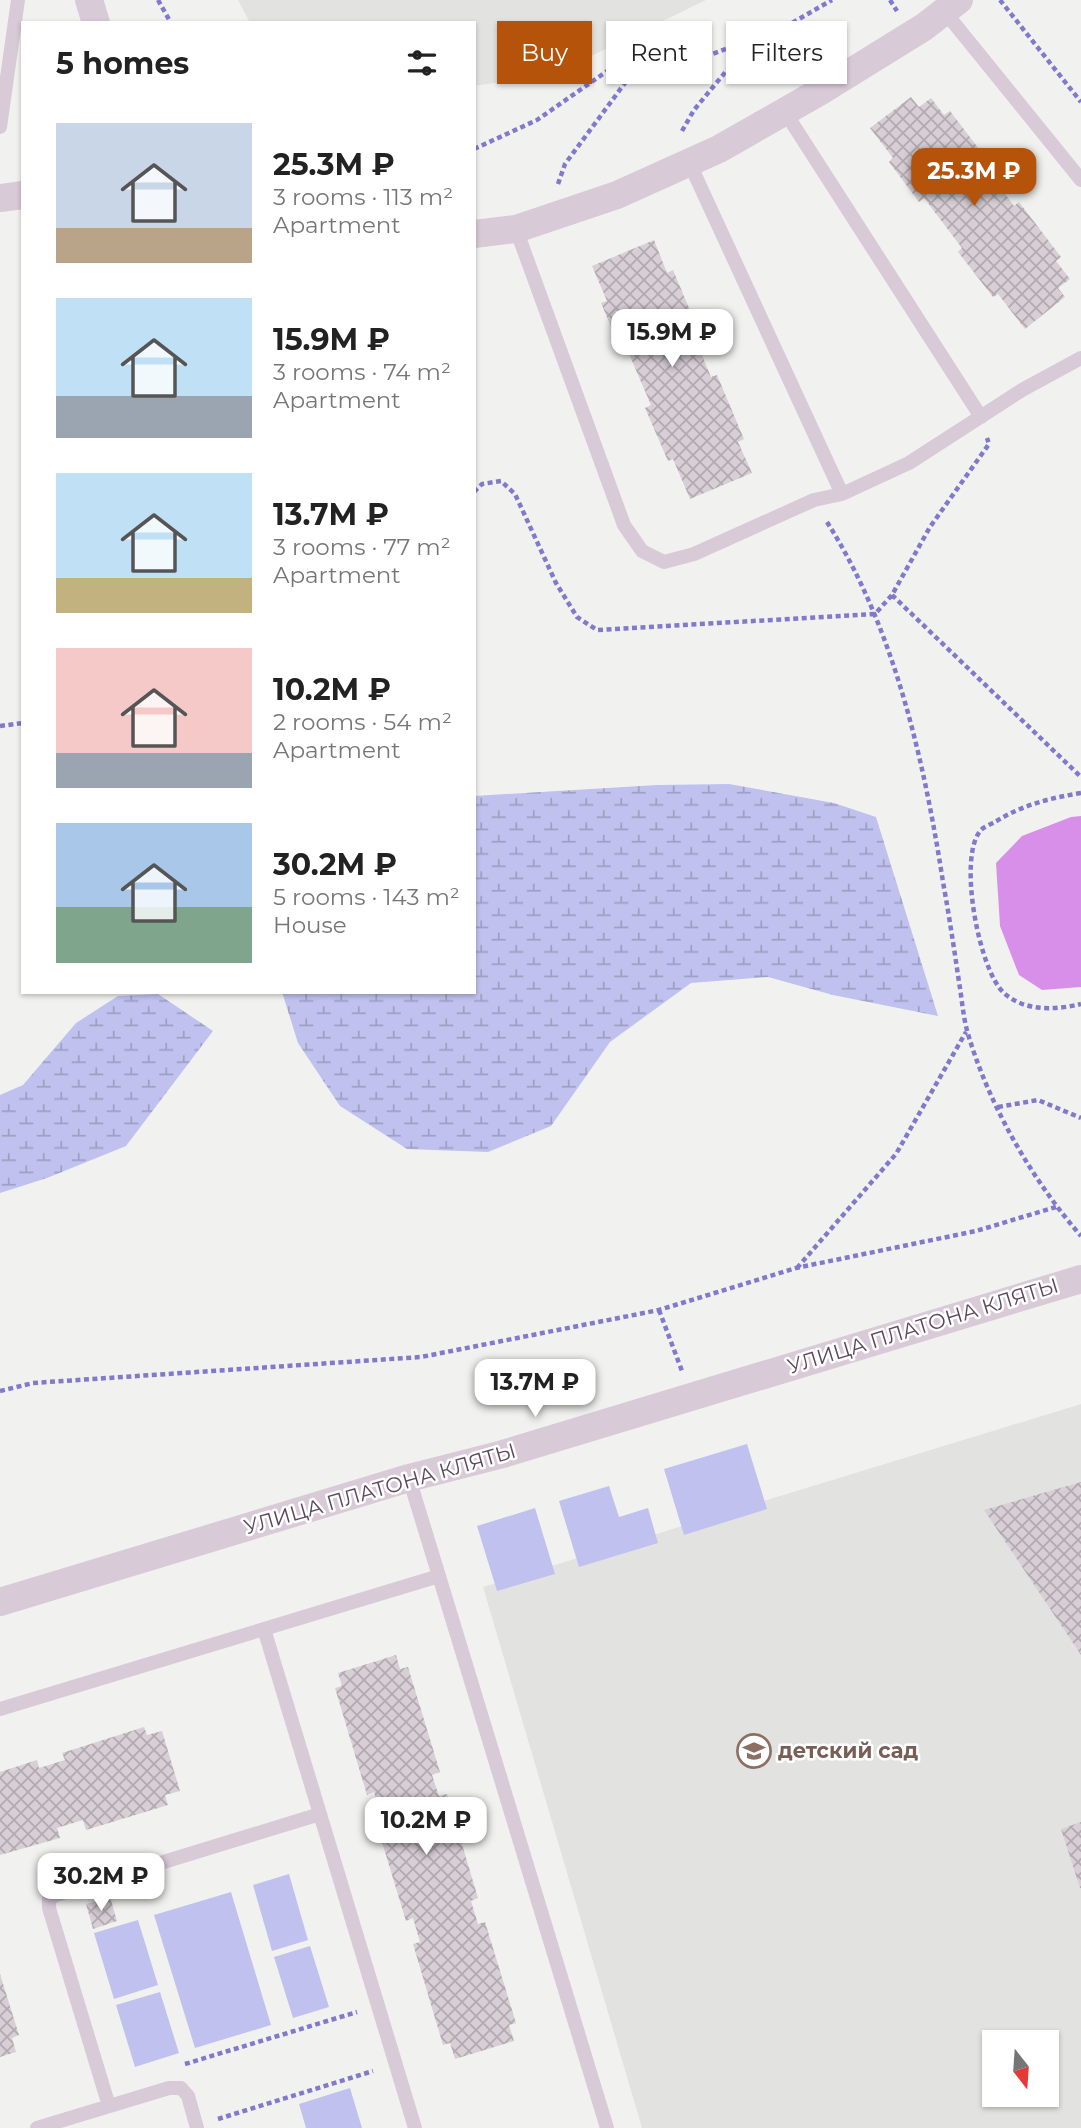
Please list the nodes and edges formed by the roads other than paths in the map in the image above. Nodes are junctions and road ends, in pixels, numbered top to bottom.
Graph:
1 (18, 0) edge
2 (89, 0) edge
3 (952, 6) edge
4 (95, 21) edge
5 (785, 112) junction
6 (0, 127) edge
7 (689, 162) junction
8 (1081, 180) edge
9 (21, 195) edge
10 (0, 198) edge
11 (516, 229) junction
12 (476, 234) edge
13 (1081, 358) edge
14 (981, 416) junction
15 (842, 494) junction
16 (1081, 1279) edge
17 (409, 1478) junction
18 (439, 1576) junction
19 (0, 1602) edge
20 (264, 1629) junction
21 (0, 1709) edge
22 (320, 1814) junction
23 (109, 2106) junction
24 (197, 2127) edge
25 (37, 2128) edge
26 (415, 2128) edge
27 (607, 2128) edge

1 - 6 lane
2 - 4 street
3 - 5 street
3 - 8 lane
5 - 7 street
5 - 14 lane
7 - 11 street
7 - 15 lane
9 - 10 street
11 - 12 street
11 - 15 lane
13 - 14 lane
14 - 15 lane
16 - 17 street, УЛИЦА ПЛАТОНА КЛЯТЫ
17 - 18 lane
17 - 19 street, УЛИЦА ПЛАТОНА КЛЯТЫ
18 - 20 lane
18 - 27 lane
20 - 21 lane
20 - 22 lane
22 - 23 lane
22 - 26 lane
23 - 24 lane
23 - 25 lane

